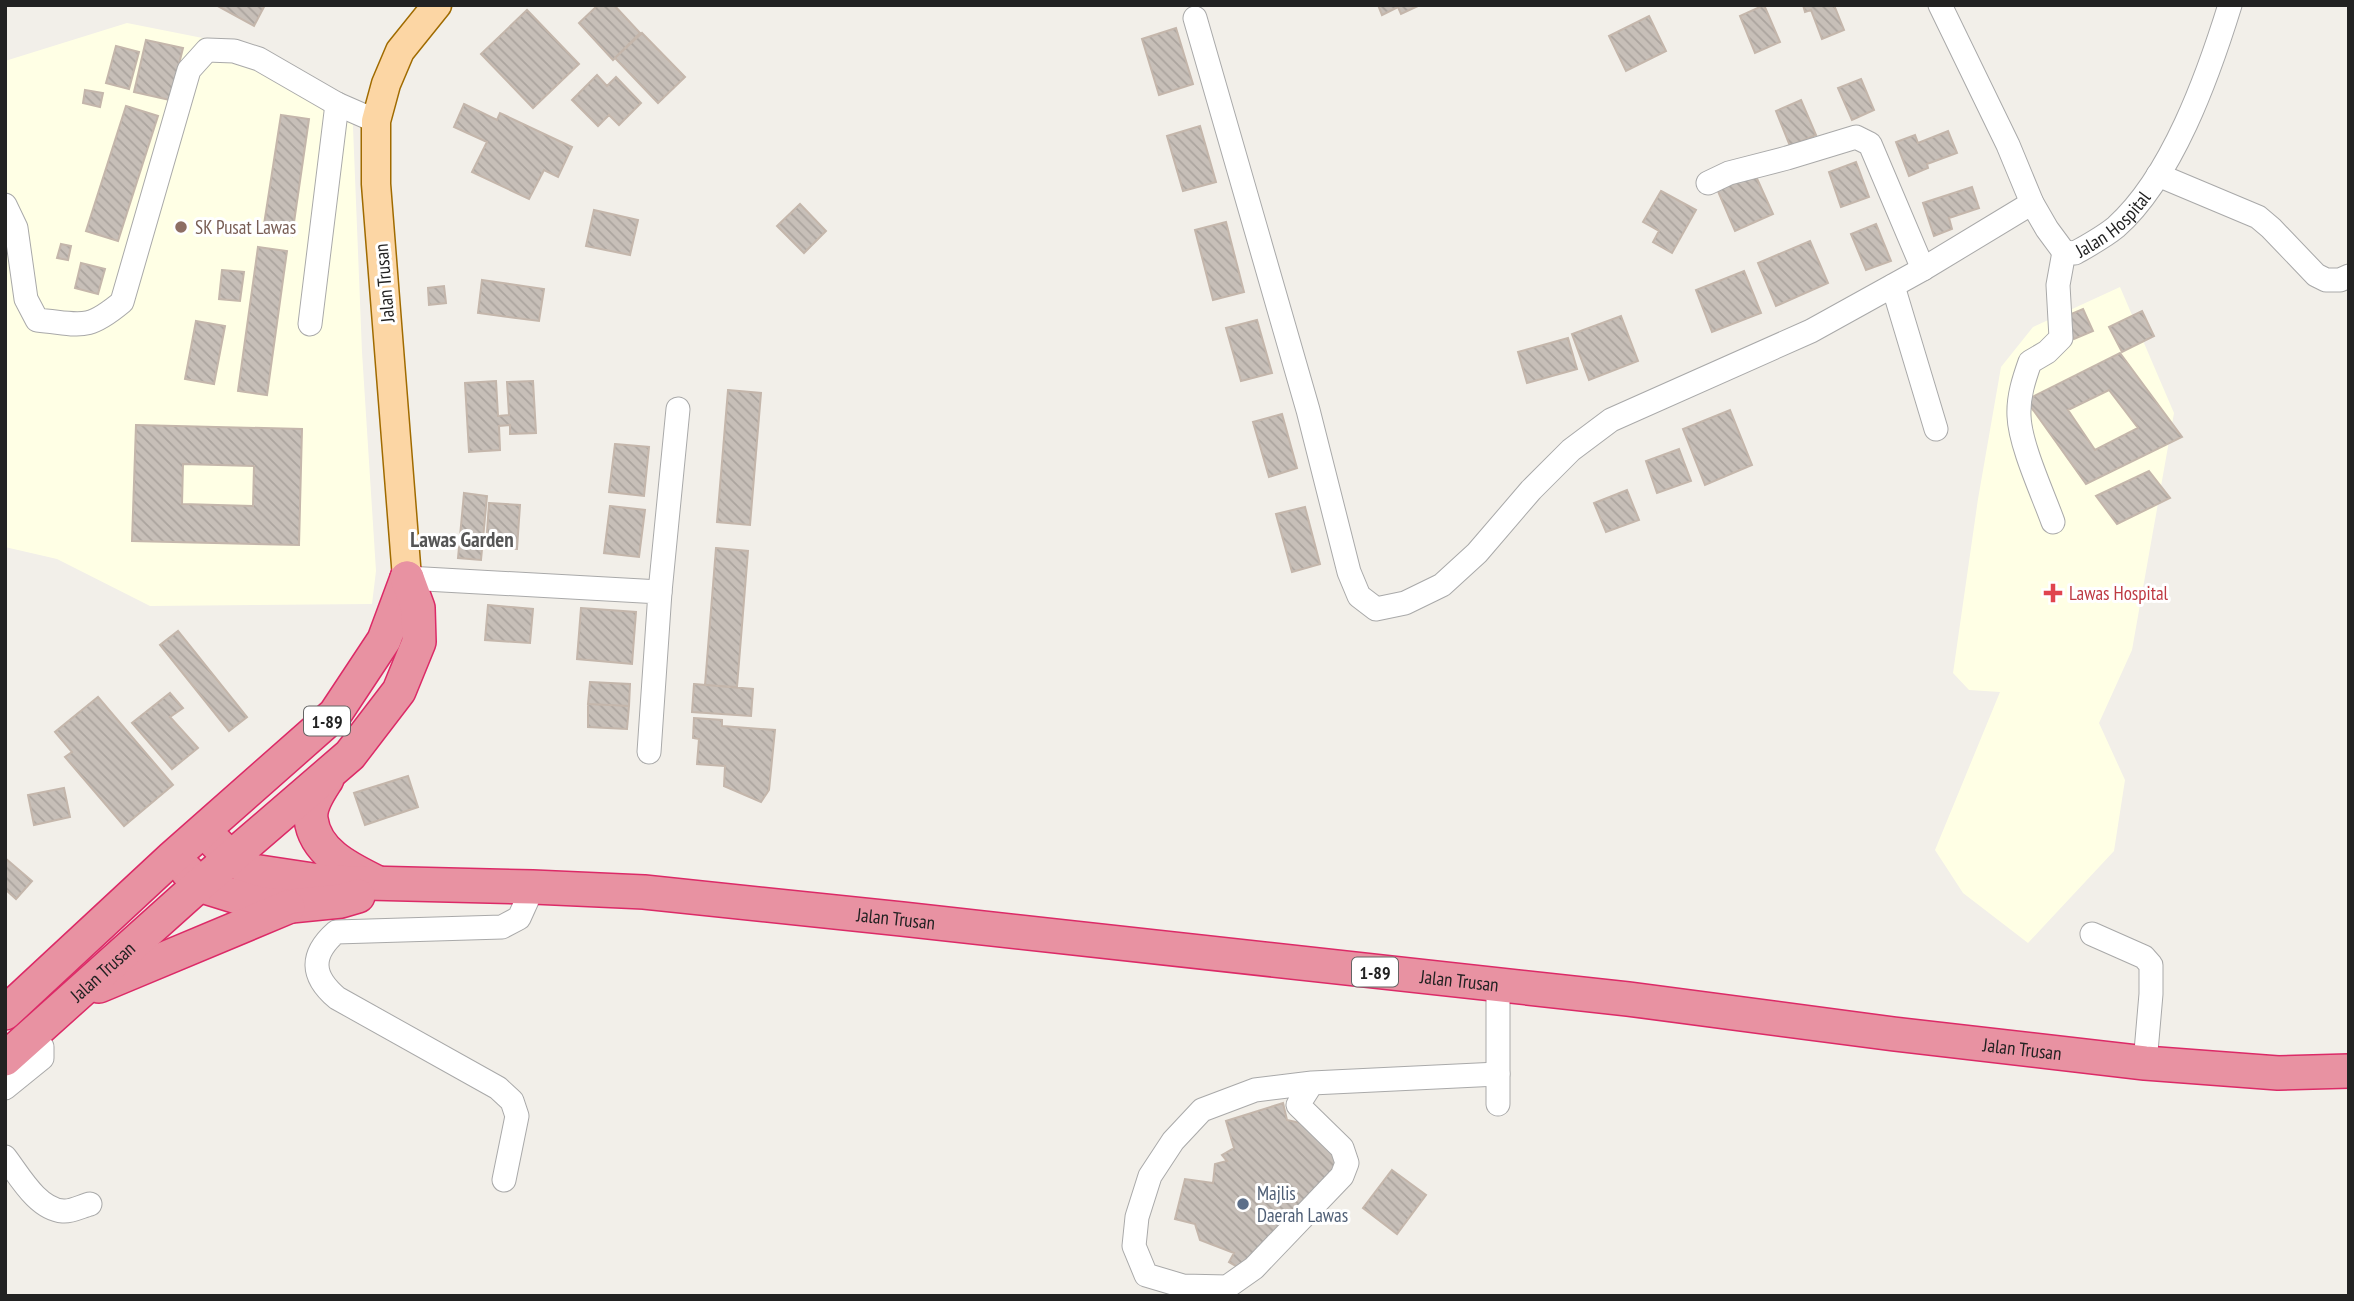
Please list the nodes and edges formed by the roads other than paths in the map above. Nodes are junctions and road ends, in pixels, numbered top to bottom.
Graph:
1 (437, 5) edge
2 (1940, 5) edge
3 (2230, 5) edge
4 (1195, 18) dead end
5 (337, 104) junction
6 (376, 121) junction
7 (2158, 174) junction
8 (1708, 183) dead end
9 (2032, 203) junction
10 (5, 205) edge
11 (2064, 252) junction
12 (1923, 270) junction
13 (2349, 276) edge
14 (1893, 286) junction
15 (310, 324) dead end
16 (678, 409) dead end
17 (1936, 429) dead end
18 (2053, 522) dead end
19 (407, 578) junction
20 (660, 592) junction
21 (649, 752) dead end
22 (331, 770) junction
23 (204, 831) junction
24 (173, 857) junction
25 (231, 858) junction
26 (389, 883) junction
27 (200, 885) junction
28 (533, 887) junction
29 (291, 906) junction
30 (2092, 934) dead end
31 (1498, 985) junction
32 (74, 996) junction
33 (5, 1013) edge
34 (30, 1036) junction
35 (5, 1059) edge
36 (2145, 1063) junction
37 (2349, 1071) edge
38 (1498, 1074) junction
39 (1312, 1083) junction
40 (5, 1088) edge
41 (1498, 1104) dead end
42 (1298, 1105) junction
43 (1173, 1141) junction
44 (5, 1157) edge
45 (504, 1180) dead end
46 (90, 1204) dead end

1 - 6 main road, Jalan Trusan
2 - 9 street, Jalan Hospital
3 - 7 street, Jalan Hospital
4 - 14 street
5 - 6 street
5 - 10 street
5 - 15 street
6 - 19 main road, Jalan Trusan
7 - 11 street, Jalan Hospital
7 - 13 street
8 - 12 street
9 - 11 street, Jalan Hospital
9 - 12 street
11 - 18 street
12 - 14 street
14 - 17 street
16 - 20 street
19 - 20 street
19 - 22 highway, Jalan Trusan
19 - 23 highway, Jalan Trusan / 1-89
20 - 21 street
22 - 25 highway, Jalan Trusan
22 - 26 highway
23 - 24 highway, Jalan Trusan / 1-89
23 - 25 highway, Jalan Trusan / 1-89
24 - 27 highway, Jalan Trusan / 1-89
24 - 33 highway, Jalan Trusan / 1-89
25 - 26 highway, Jalan Trusan / 1-89
25 - 27 highway, Jalan Trusan
26 - 28 highway, Jalan Trusan / 1-89
26 - 29 highway, Jalan Trusan / 1-89
27 - 29 highway, Jalan Trusan / 1-89
27 - 32 highway, Jalan Trusan
28 - 31 highway, Jalan Trusan / 1-89
28 - 45 street
29 - 32 highway
30 - 36 street
31 - 36 highway, Jalan Trusan / 1-89
31 - 38 street
32 - 34 highway, Jalan Trusan
34 - 35 highway, Jalan Trusan
34 - 40 street
36 - 37 highway, Jalan Trusan / 1-89
38 - 39 street
38 - 41 street
39 - 42 street
39 - 43 street
42 - 43 street
42 - 43 street
44 - 46 street

